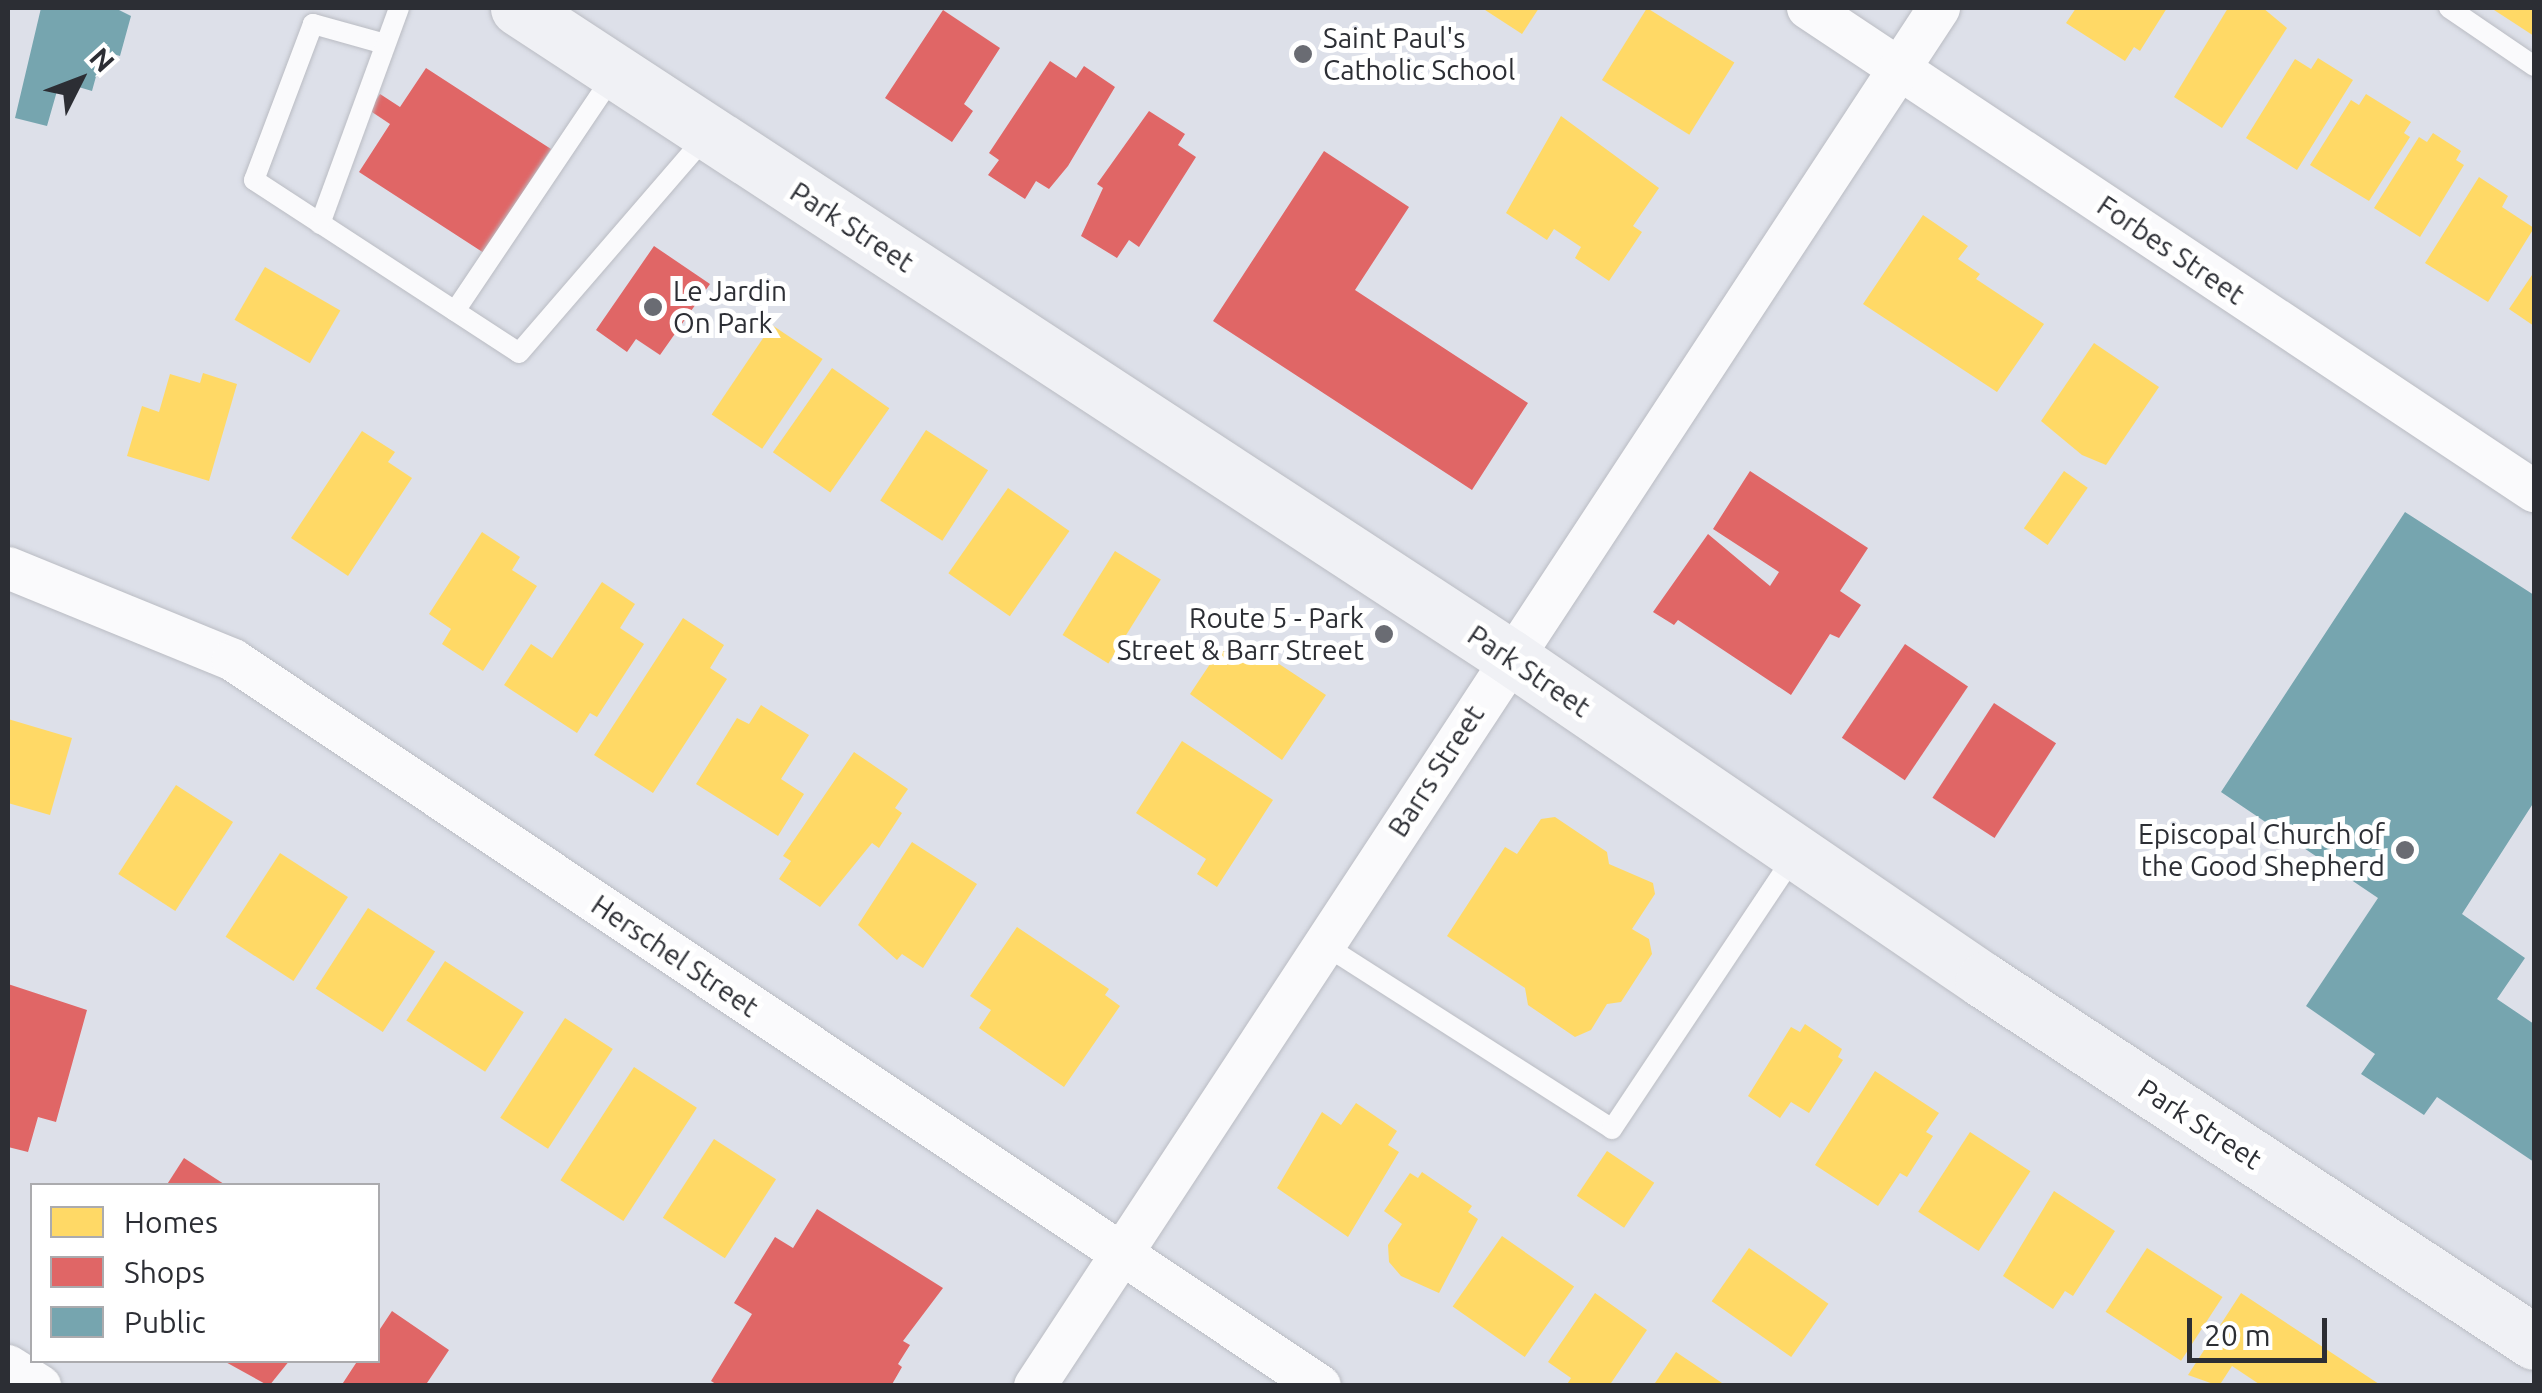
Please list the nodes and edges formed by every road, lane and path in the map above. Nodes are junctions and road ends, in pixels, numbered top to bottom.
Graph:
1 (399, 8) edge
2 (518, 8) edge
3 (1808, 8) edge
4 (1939, 8) edge
5 (2449, 8) edge
6 (385, 44) junction
7 (2534, 66) edge
8 (1899, 68) junction
9 (616, 73) junction
10 (709, 133) junction
11 (320, 224) junction
12 (455, 312) junction
13 (2534, 491) edge
14 (8, 568) edge
15 (1510, 657) junction
16 (1796, 853) junction
17 (1323, 944) junction
18 (1122, 1254) junction
19 (2534, 1342) edge
20 (8, 1366) edge
21 (2534, 1370) edge
22 (40, 1386) edge
23 (1035, 1386) edge
24 (1320, 1386) edge
25 (2525, 1386) edge

1 - 6 lane
2 - 9 street, Park Street
3 - 8 street, Forbes Street
4 - 8 street, Barrs Street
5 - 7 lane
6 - 11 lane
6 - 11 lane
8 - 13 street, Forbes Street
8 - 15 street, Barrs Street
9 - 10 street, Park Street
9 - 12 lane
10 - 12 lane
10 - 15 street, Park Street
11 - 12 lane
14 - 18 street, Herschel Street
15 - 16 street, Park Street
15 - 17 street, Barrs Street
16 - 17 lane
16 - 19 street, Park Street
17 - 18 street, Barrs Street
18 - 23 street, Barrs Street
18 - 24 street, Herschel Street
20 - 22 street
21 - 25 street

